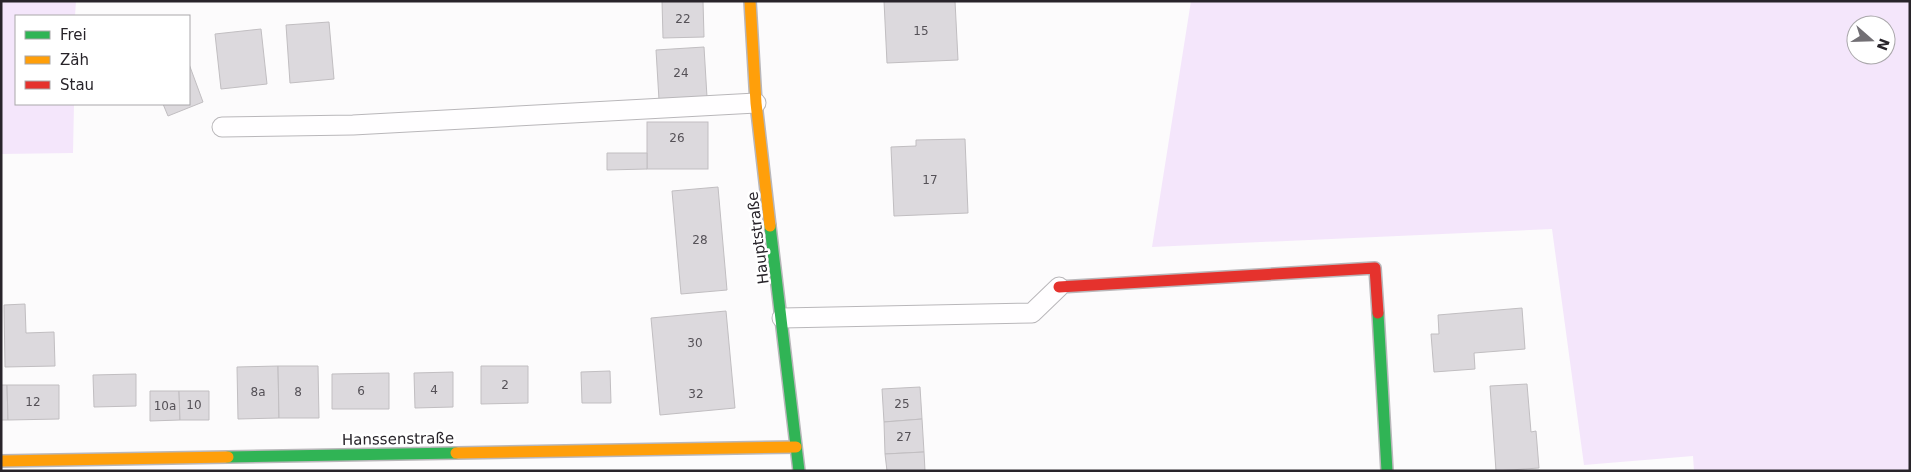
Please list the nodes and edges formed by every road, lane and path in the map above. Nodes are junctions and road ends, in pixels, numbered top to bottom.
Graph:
1 (750, 1) edge
2 (756, 103) junction
3 (222, 127) dead end
4 (1059, 287) joint
5 (782, 318) junction
6 (796, 447) junction
7 (1, 461) edge
8 (799, 471) edge
9 (1386, 471) edge

1 - 2 street, Hauptstraße
2 - 3 lane
2 - 5 street, Hauptstraße
4 - 5 lane
4 - 9 street
5 - 6 street, Hauptstraße
6 - 7 street, Hanssenstraße
6 - 8 street, Hauptstraße

